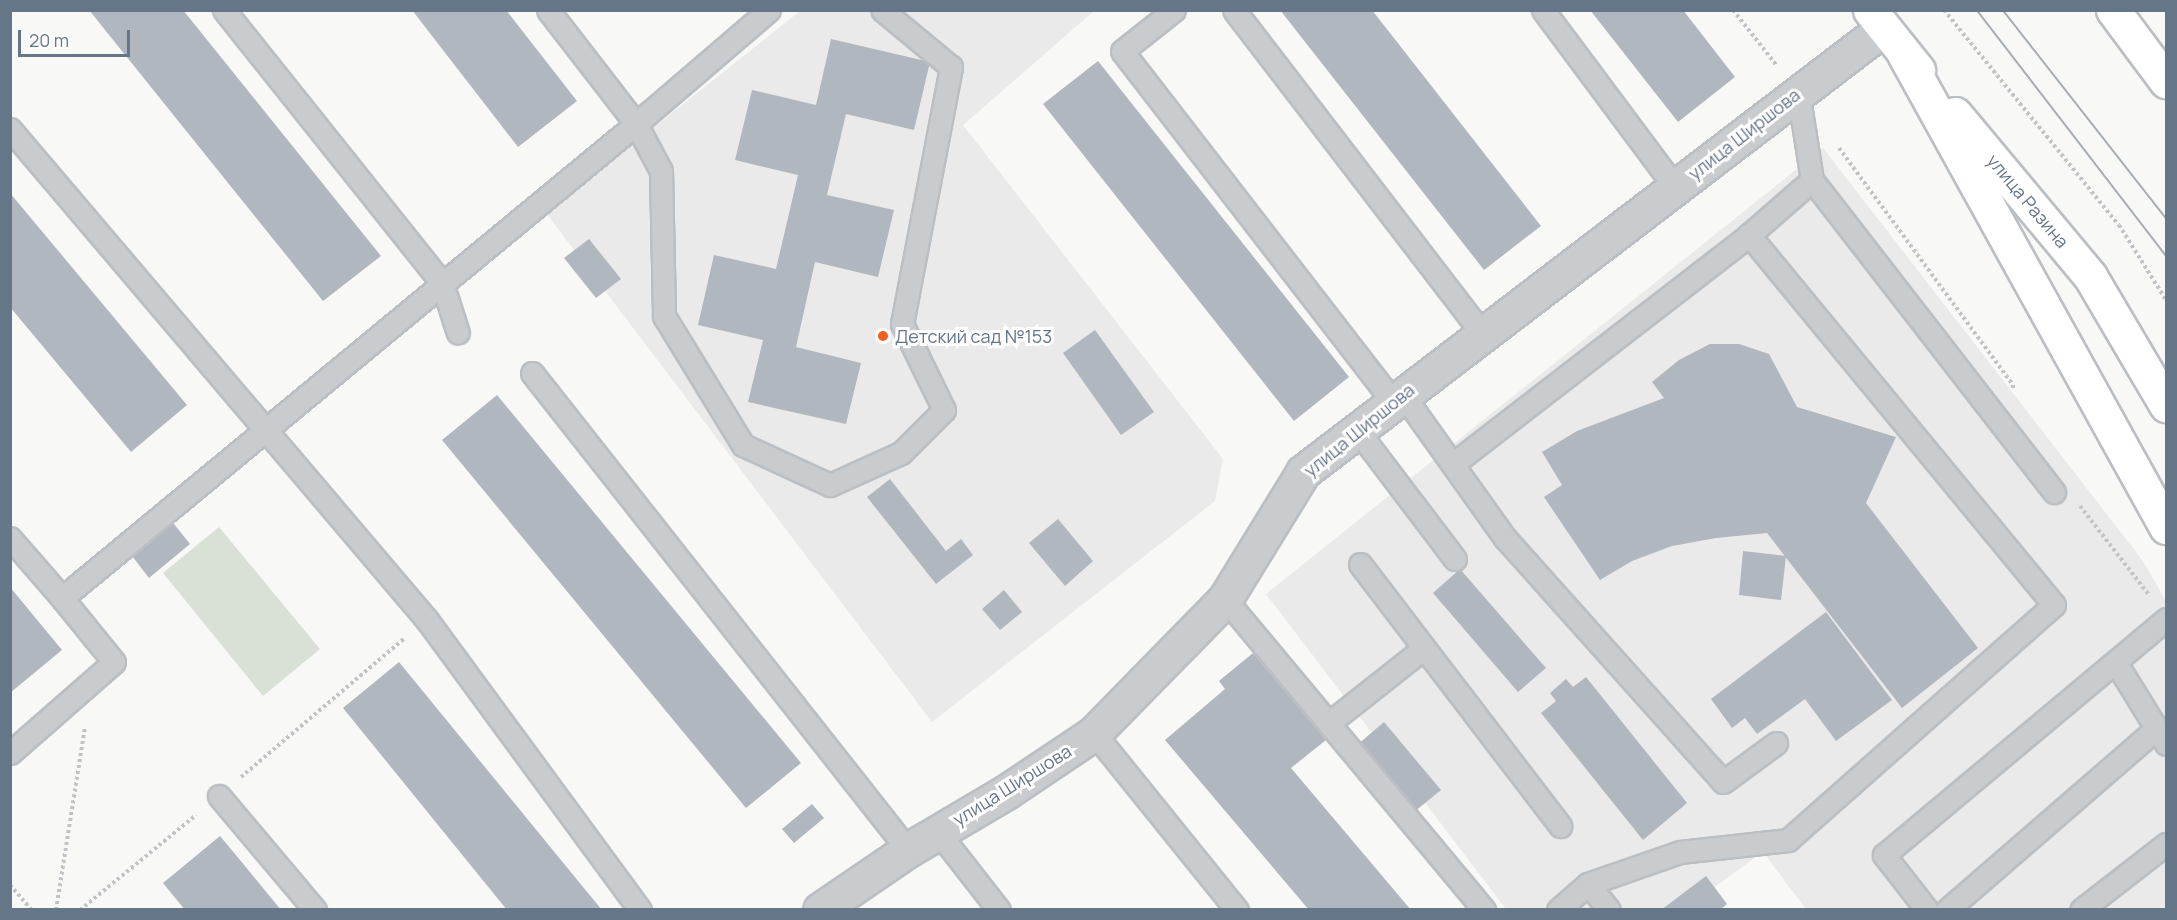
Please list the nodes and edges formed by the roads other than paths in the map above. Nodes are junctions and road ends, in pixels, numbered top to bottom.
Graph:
1 (224, 10) edge
2 (548, 10) edge
3 (769, 10) edge
4 (882, 10) edge
5 (1174, 10) edge
6 (1234, 10) edge
7 (1543, 10) edge
8 (2113, 10) edge
9 (1877, 19) edge
10 (1904, 54) junction
11 (2166, 81) edge
12 (1798, 92) junction
13 (636, 124) junction
14 (10, 129) edge
15 (1812, 180) junction
16 (1675, 187) junction
17 (1749, 235) junction
18 (442, 283) junction
19 (458, 333) dead end
20 (1482, 333) junction
21 (532, 373) dead end
22 (1398, 399) junction
23 (2166, 405) edge
24 (1357, 430) junction
25 (265, 432) junction
26 (1453, 464) junction
27 (2054, 492) dead end
28 (2166, 527) edge
29 (10, 538) edge
30 (1455, 559) dead end
31 (1360, 564) dead end
32 (62, 598) junction
33 (1225, 599) junction
34 (2166, 619) edge
35 (1424, 648) junction
36 (2116, 663) junction
37 (1329, 723) junction
38 (1094, 733) junction
39 (2161, 736) edge
40 (1776, 743) dead end
41 (10, 753) edge
42 (219, 796) road end
43 (1560, 826) dead end
44 (938, 832) junction
45 (2166, 844) edge
46 (908, 850) junction
47 (1588, 884) junction
48 (315, 909) edge
49 (640, 909) edge
50 (820, 909) edge
51 (999, 909) edge
52 (1237, 909) edge
53 (1484, 909) edge
54 (1558, 909) edge
55 (1609, 909) edge
56 (1927, 909) edge
57 (1947, 909) edge
58 (2081, 909) edge

1 - 18 lane
2 - 13 lane
3 - 13 lane
4 - 13 lane
5 - 22 lane
6 - 20 lane
7 - 16 lane
8 - 11 main road
9 - 10 main road, улица Разина
9 - 12 street, улица Ширшова
10 - 23 main road, улица Разина
10 - 28 main road
12 - 15 lane
12 - 16 street, улица Ширшова
13 - 18 lane
14 - 25 lane
15 - 17 lane
15 - 27 lane
16 - 20 street, улица Ширшова
17 - 26 lane
17 - 47 lane
18 - 19 lane
18 - 25 lane
20 - 22 street, улица Ширшова
21 - 46 lane
22 - 24 street, улица Ширшова
22 - 26 lane
24 - 30 lane
24 - 33 street, улица Ширшова
25 - 32 lane
25 - 49 lane
26 - 40 lane
29 - 32 lane
31 - 35 lane
32 - 41 lane
33 - 37 lane
33 - 38 street, улица Ширшова
34 - 36 lane
35 - 37 lane
35 - 43 lane
36 - 39 lane
36 - 56 lane
37 - 53 lane
38 - 44 street, улица Ширшова
38 - 52 lane
39 - 57 lane
42 - 48 lane
44 - 46 street, улица Ширшова
44 - 51 lane
45 - 58 lane
46 - 50 street, улица Ширшова
47 - 54 lane
47 - 55 lane

